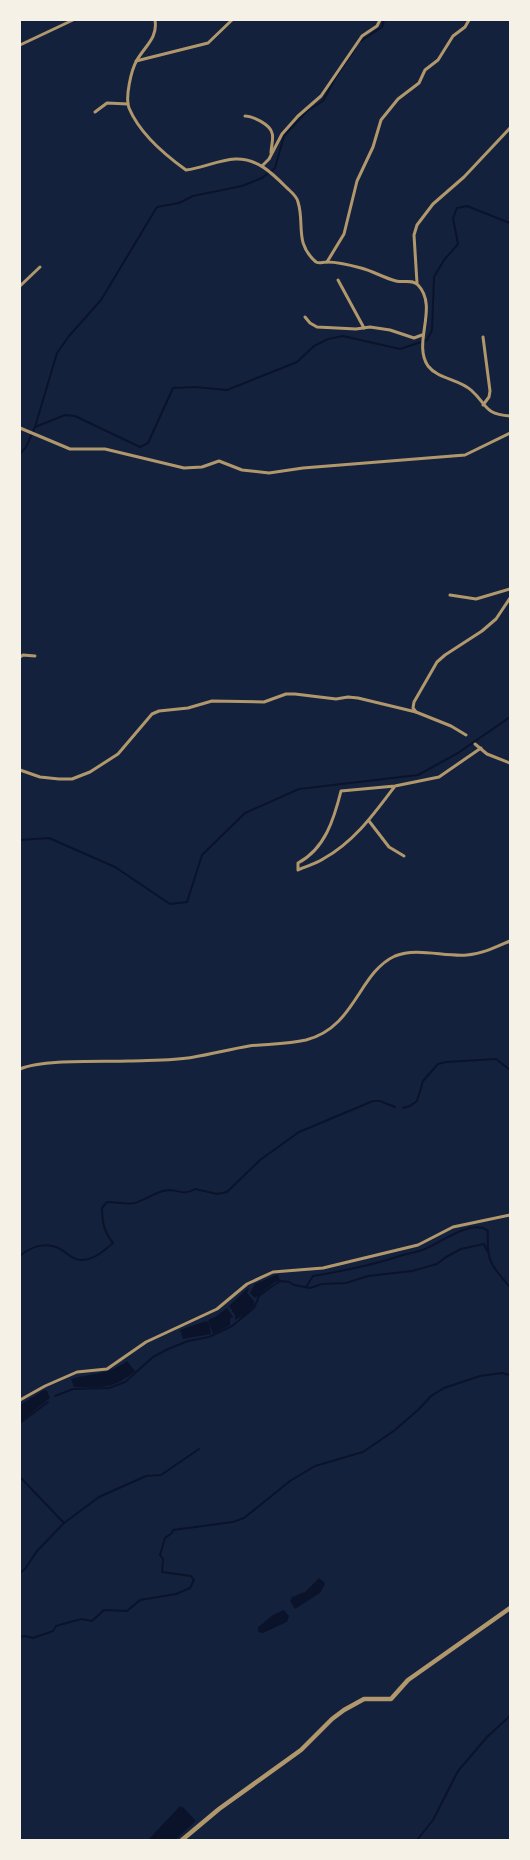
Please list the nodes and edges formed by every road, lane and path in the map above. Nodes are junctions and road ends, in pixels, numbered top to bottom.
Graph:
1 (73, 20) edge
2 (156, 20) edge
3 (232, 20) edge
4 (380, 20) edge
5 (469, 20) edge
6 (20, 45) edge
7 (136, 61) junction
8 (128, 104) junction
9 (95, 112) dead end
10 (245, 116) dead end
11 (510, 128) edge
12 (269, 159) junction
13 (264, 167) junction
14 (327, 262) junction
15 (40, 267) dead end
16 (338, 280) dead end
17 (417, 283) junction
18 (20, 286) edge
19 (305, 317) dead end
20 (364, 328) junction
21 (423, 336) junction
22 (483, 337) dead end
23 (483, 405) junction
24 (510, 416) edge
25 (20, 428) edge
26 (510, 433) edge
27 (510, 589) edge
28 (450, 595) dead end
29 (510, 598) edge
30 (35, 656) dead end
31 (20, 657) edge
32 (416, 712) junction
33 (466, 735) dead end
34 (475, 744) dead end
35 (481, 748) junction
36 (510, 763) edge
37 (20, 770) edge
38 (395, 786) junction
39 (369, 821) junction
40 (404, 856) dead end
41 (510, 941) edge
42 (20, 1069) edge
43 (510, 1216) edge
44 (20, 1400) edge
45 (510, 1608) edge
46 (182, 1840) edge

1 - 6 street
2 - 7 street
3 - 7 street
4 - 12 street
5 - 14 street
7 - 8 street
8 - 9 street
8 - 13 street
10 - 12 street
11 - 17 street
12 - 13 street
13 - 14 street
14 - 17 street
15 - 18 street
16 - 20 street
17 - 21 street
19 - 20 street
20 - 21 street
21 - 23 street
22 - 23 street
23 - 24 street
25 - 26 street
27 - 28 street
29 - 32 street
30 - 31 street
32 - 33 street
32 - 37 street
34 - 35 street
35 - 36 street
35 - 38 street
38 - 39 street
38 - 39 street
39 - 40 street
41 - 42 street
43 - 44 street
45 - 46 street

